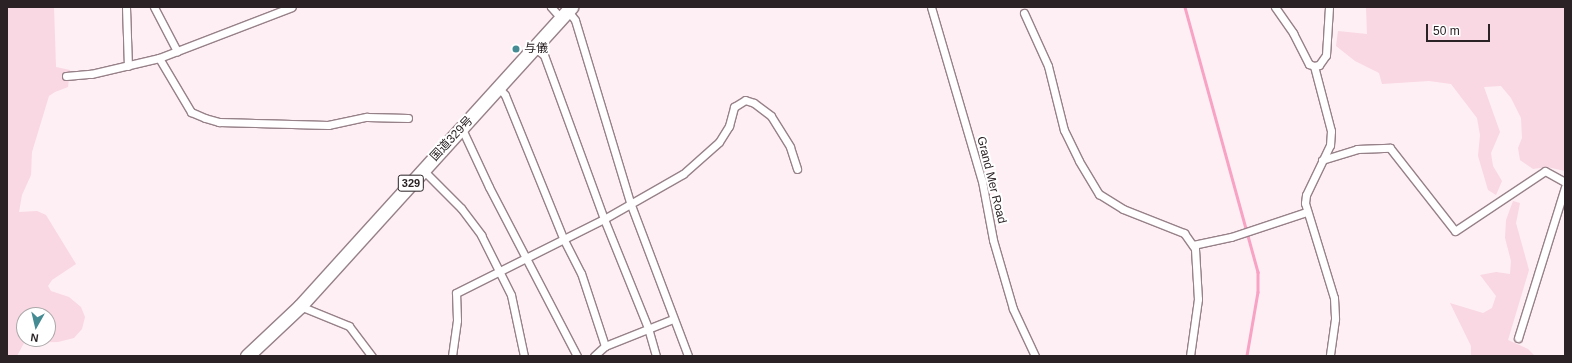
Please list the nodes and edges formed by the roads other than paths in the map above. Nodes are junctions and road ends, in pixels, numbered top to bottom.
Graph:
1 (126, 7) edge
2 (154, 7) edge
3 (292, 7) edge
4 (551, 7) edge
5 (931, 7) edge
6 (1275, 7) edge
7 (1329, 7) edge
8 (566, 12) edge
9 (1024, 13) dead end
10 (536, 48) junction
11 (177, 51) junction
12 (159, 58) junction
13 (128, 66) junction
14 (1314, 66) junction
15 (66, 76) dead end
16 (499, 88) junction
17 (408, 118) dead end
18 (462, 129) junction
19 (1322, 160) junction
20 (797, 169) dead end
21 (422, 170) junction
22 (1565, 182) edge
23 (1565, 187) edge
24 (631, 205) junction
25 (1306, 212) junction
26 (604, 219) junction
27 (564, 240) junction
28 (1193, 245) junction
29 (527, 258) junction
30 (500, 273) junction
31 (300, 306) junction
32 (673, 319) junction
33 (648, 328) junction
34 (1518, 338) dead end
35 (605, 346) junction
36 (247, 356) edge
37 (372, 356) edge
38 (452, 356) edge
39 (524, 356) edge
40 (577, 356) edge
41 (594, 356) edge
42 (656, 356) edge
43 (688, 356) edge
44 (1035, 356) edge
45 (1190, 356) edge
46 (1330, 356) edge

1 - 13 street
2 - 11 street
3 - 11 street
4 - 8 street
5 - 44 street, Grand Mer Road
6 - 14 street
7 - 14 street
8 - 10 highway, 国道329号 / 329
8 - 24 street
9 - 28 street
10 - 16 highway, 国道329号 / 329
10 - 26 street
11 - 12 street
12 - 13 street
12 - 17 street
13 - 15 street
14 - 19 street
16 - 18 highway, 国道329号 / 329
16 - 27 street
18 - 21 highway, 国道329号 / 329
18 - 29 street
19 - 22 street
19 - 25 street
20 - 24 street
21 - 30 street
21 - 31 highway, 国道329号 / 329
23 - 34 street
24 - 26 street
24 - 32 street
25 - 28 street
25 - 46 street
26 - 27 street
26 - 33 street
27 - 29 street
27 - 35 street
28 - 45 street
29 - 30 street
29 - 40 street
30 - 38 street
30 - 39 street
31 - 36 highway, 国道329号 / 329
31 - 37 street
32 - 33 street
32 - 43 street
33 - 35 street
33 - 42 street
35 - 41 street

